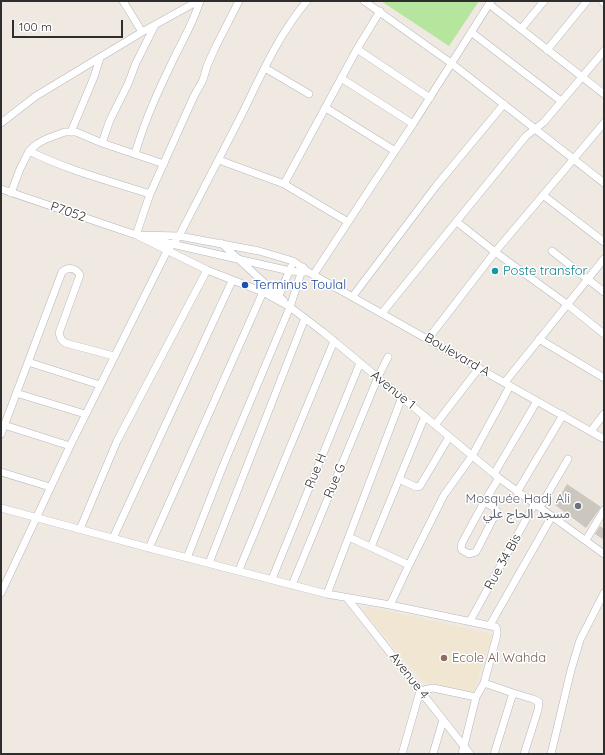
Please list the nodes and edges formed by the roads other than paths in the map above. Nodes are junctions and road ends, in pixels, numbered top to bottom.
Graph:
1 (123, 1) edge
2 (199, 1) edge
3 (239, 1) edge
4 (307, 1) edge
5 (364, 1) edge
6 (544, 1) edge
7 (587, 1) edge
8 (490, 3) edge
9 (380, 11) junction
10 (155, 26) junction
11 (521, 29) junction
12 (142, 32) junction
13 (471, 32) junction
14 (357, 49) junction
15 (547, 50) junction
16 (604, 50) edge
17 (100, 58) junction
18 (451, 63) junction
19 (264, 68) junction
20 (583, 77) junction
21 (341, 78) junction
22 (308, 94) dead end
23 (604, 94) edge
24 (430, 98) junction
25 (561, 101) junction
26 (504, 104) junction
27 (326, 108) junction
28 (1, 123) edge
29 (413, 124) junction
30 (603, 125) edge
31 (535, 130) junction
32 (71, 132) junction
33 (102, 143) junction
34 (29, 151) junction
35 (395, 151) junction
36 (135, 154) junction
37 (219, 160) junction
38 (573, 160) junction
39 (164, 164) junction
40 (603, 182) edge
41 (284, 184) junction
42 (1, 189) edge
43 (11, 193) junction
44 (150, 194) junction
45 (543, 195) junction
46 (348, 222) junction
47 (457, 222) junction
48 (136, 235) junction
49 (179, 236) junction
50 (604, 242) edge
51 (221, 243) junction
52 (173, 245) junction
53 (167, 251) junction
54 (552, 251) dead end
55 (495, 252) junction
56 (237, 259) junction
57 (604, 259) edge
58 (293, 261) junction
59 (207, 270) junction
60 (290, 270) junction
61 (302, 270) junction
62 (312, 273) junction
63 (588, 280) junction
64 (232, 281) junction
65 (263, 292) junction
66 (604, 292) edge
67 (352, 296) junction
68 (278, 297) junction
69 (568, 305) junction
70 (290, 307) junction
71 (382, 313) junction
72 (306, 318) junction
73 (604, 334) edge
74 (428, 339) junction
75 (539, 339) junction
76 (334, 341) junction
77 (114, 356) junction
78 (388, 357) dead end
79 (28, 362) junction
80 (360, 363) junction
81 (479, 368) junction
82 (378, 377) junction
83 (604, 378) edge
84 (508, 384) junction
85 (100, 385) junction
86 (16, 393) junction
87 (402, 398) junction
88 (537, 401) junction
89 (86, 414) junction
90 (604, 414) edge
91 (563, 415) junction
92 (425, 416) junction
93 (4, 425) junction
94 (435, 425) junction
95 (591, 431) junction
96 (1, 434) edge
97 (449, 437) junction
98 (604, 439) edge
99 (70, 446) junction
100 (472, 456) junction
101 (568, 459) dead end
102 (1, 472) edge
103 (496, 476) junction
104 (399, 479) junction
105 (50, 487) junction
106 (517, 492) junction
107 (484, 502) junction
108 (537, 505) junction
109 (1, 508) edge
110 (604, 510) edge
111 (552, 516) junction
112 (35, 518) junction
113 (80, 530) junction
114 (349, 537) junction
115 (114, 538) junction
116 (586, 540) junction
117 (372, 547) junction
118 (149, 548) junction
119 (604, 554) edge
120 (187, 558) junction
121 (210, 564) junction
122 (409, 564) junction
123 (239, 570) junction
124 (272, 579) junction
125 (292, 585) junction
126 (1, 593) edge
127 (604, 593) edge
128 (327, 594) junction
129 (347, 598) junction
130 (390, 605) junction
131 (470, 621) junction
132 (490, 625) junction
133 (484, 683) junction
134 (420, 691) junction
135 (513, 693) junction
136 (476, 698) junction
137 (442, 720) junction
138 (464, 746) junction
139 (402, 754) edge
140 (433, 754) edge
141 (462, 754) edge
142 (470, 754) edge
143 (494, 754) edge
144 (524, 754) edge
145 (551, 754) edge

1 - 12 street
2 - 10 street
2 - 36 street
3 - 39 street
4 - 19 street
5 - 9 street
6 - 11 street
7 - 15 street
8 - 11 street
8 - 13 street
9 - 14 street
9 - 18 street
10 - 12 street
10 - 33 street
11 - 15 street
12 - 17 street
13 - 18 street
13 - 25 street
14 - 21 street
14 - 24 street
15 - 20 street
16 - 20 street
17 - 28 street
17 - 32 street
18 - 24 street
18 - 26 street
19 - 22 street
19 - 37 street
20 - 23 street
20 - 25 street
21 - 27 street
21 - 29 street
24 - 29 street
25 - 31 street
26 - 31 street
26 - 67 street
27 - 35 street
27 - 41 street
29 - 35 street
30 - 38 street
31 - 38 street
31 - 47 street
32 - 33 street
32 - 34 street
33 - 36 street
34 - 43 street
34 - 44 street
35 - 46 street
36 - 39 street
37 - 41 street
37 - 49 street
38 - 40 street
38 - 45 street
39 - 44 street
41 - 46 street
42 - 43 street, P7052
43 - 48 street, P7052
44 - 48 street
45 - 50 street
45 - 55 street
46 - 62 street
47 - 55 street
47 - 71 street
48 - 49 street, P7052
48 - 52 street, P7052
48 - 53 street, P7052
49 - 51 street, Boulevard A
49 - 52 street
51 - 56 street
51 - 58 street, Boulevard A
52 - 53 street
52 - 56 street, Boulevard A
53 - 59 street
53 - 77 street
54 - 63 street
55 - 69 street
55 - 74 street
56 - 60 street, Boulevard A
56 - 68 street
57 - 63 street
58 - 60 street
58 - 61 street, Boulevard A
59 - 64 street
59 - 113 street
60 - 61 street, Boulevard A
60 - 68 street
61 - 62 street, Boulevard A
61 - 70 street
62 - 67 street, Boulevard A
63 - 66 street
63 - 69 street
64 - 65 street
64 - 115 street
65 - 68 street
65 - 118 street
67 - 71 street, Boulevard A
68 - 70 street, Avenue 1
69 - 73 street
69 - 75 street
70 - 72 street, Avenue 1
70 - 120 street
71 - 74 street, Boulevard A
72 - 76 street, Avenue 1
72 - 121 street
74 - 81 street, Boulevard A
75 - 83 street
75 - 84 street
76 - 80 street, Avenue 1
76 - 123 street
77 - 79 street
77 - 85 street
78 - 82 street, Rue G
79 - 85 street
79 - 86 street
80 - 82 street, Avenue 1
80 - 124 street, Rue H
81 - 84 street, Boulevard A
81 - 94 street
82 - 87 street, Avenue 1
82 - 125 street, Rue G
84 - 88 street, Boulevard A
84 - 100 street
85 - 89 street
86 - 89 street
86 - 93 street
87 - 92 street, Avenue 1
87 - 114 street
88 - 91 street, Boulevard A
88 - 103 street
89 - 99 street
90 - 95 street
91 - 95 street, Boulevard A
91 - 106 street
92 - 94 street, Avenue 1
92 - 104 street
93 - 96 street
93 - 99 street
94 - 97 street, Avenue 1
95 - 98 street, Boulevard A
97 - 100 street, Avenue 1
97 - 104 street
99 - 105 street
100 - 103 street, Avenue 1
100 - 122 street
101 - 108 street, Rue 34 Bis
102 - 105 street
103 - 106 street, Avenue 1
103 - 107 street
104 - 117 street
105 - 112 street
106 - 108 street, Avenue 1
107 - 107 street
108 - 111 street, Avenue 1
108 - 131 street, Rue 34 Bis
109 - 112 street
110 - 116 street
111 - 116 street, Avenue 1
111 - 132 street
112 - 113 street
112 - 126 street
113 - 115 street
114 - 117 street
114 - 128 street
115 - 118 street
116 - 119 street, Avenue 1
117 - 122 street
118 - 120 street
120 - 121 street
121 - 123 street
122 - 130 street
123 - 124 street
124 - 125 street
125 - 128 street
127 - 145 street
128 - 129 street
129 - 130 street
129 - 134 street, Avenue 4
130 - 131 street
131 - 132 street
132 - 133 street
133 - 135 street
133 - 136 street
134 - 136 street
134 - 137 street, Avenue 4
134 - 139 street
135 - 143 street
135 - 144 street
136 - 138 street
137 - 138 street, Avenue 4
137 - 140 street
138 - 141 street
138 - 142 street, Avenue 4

